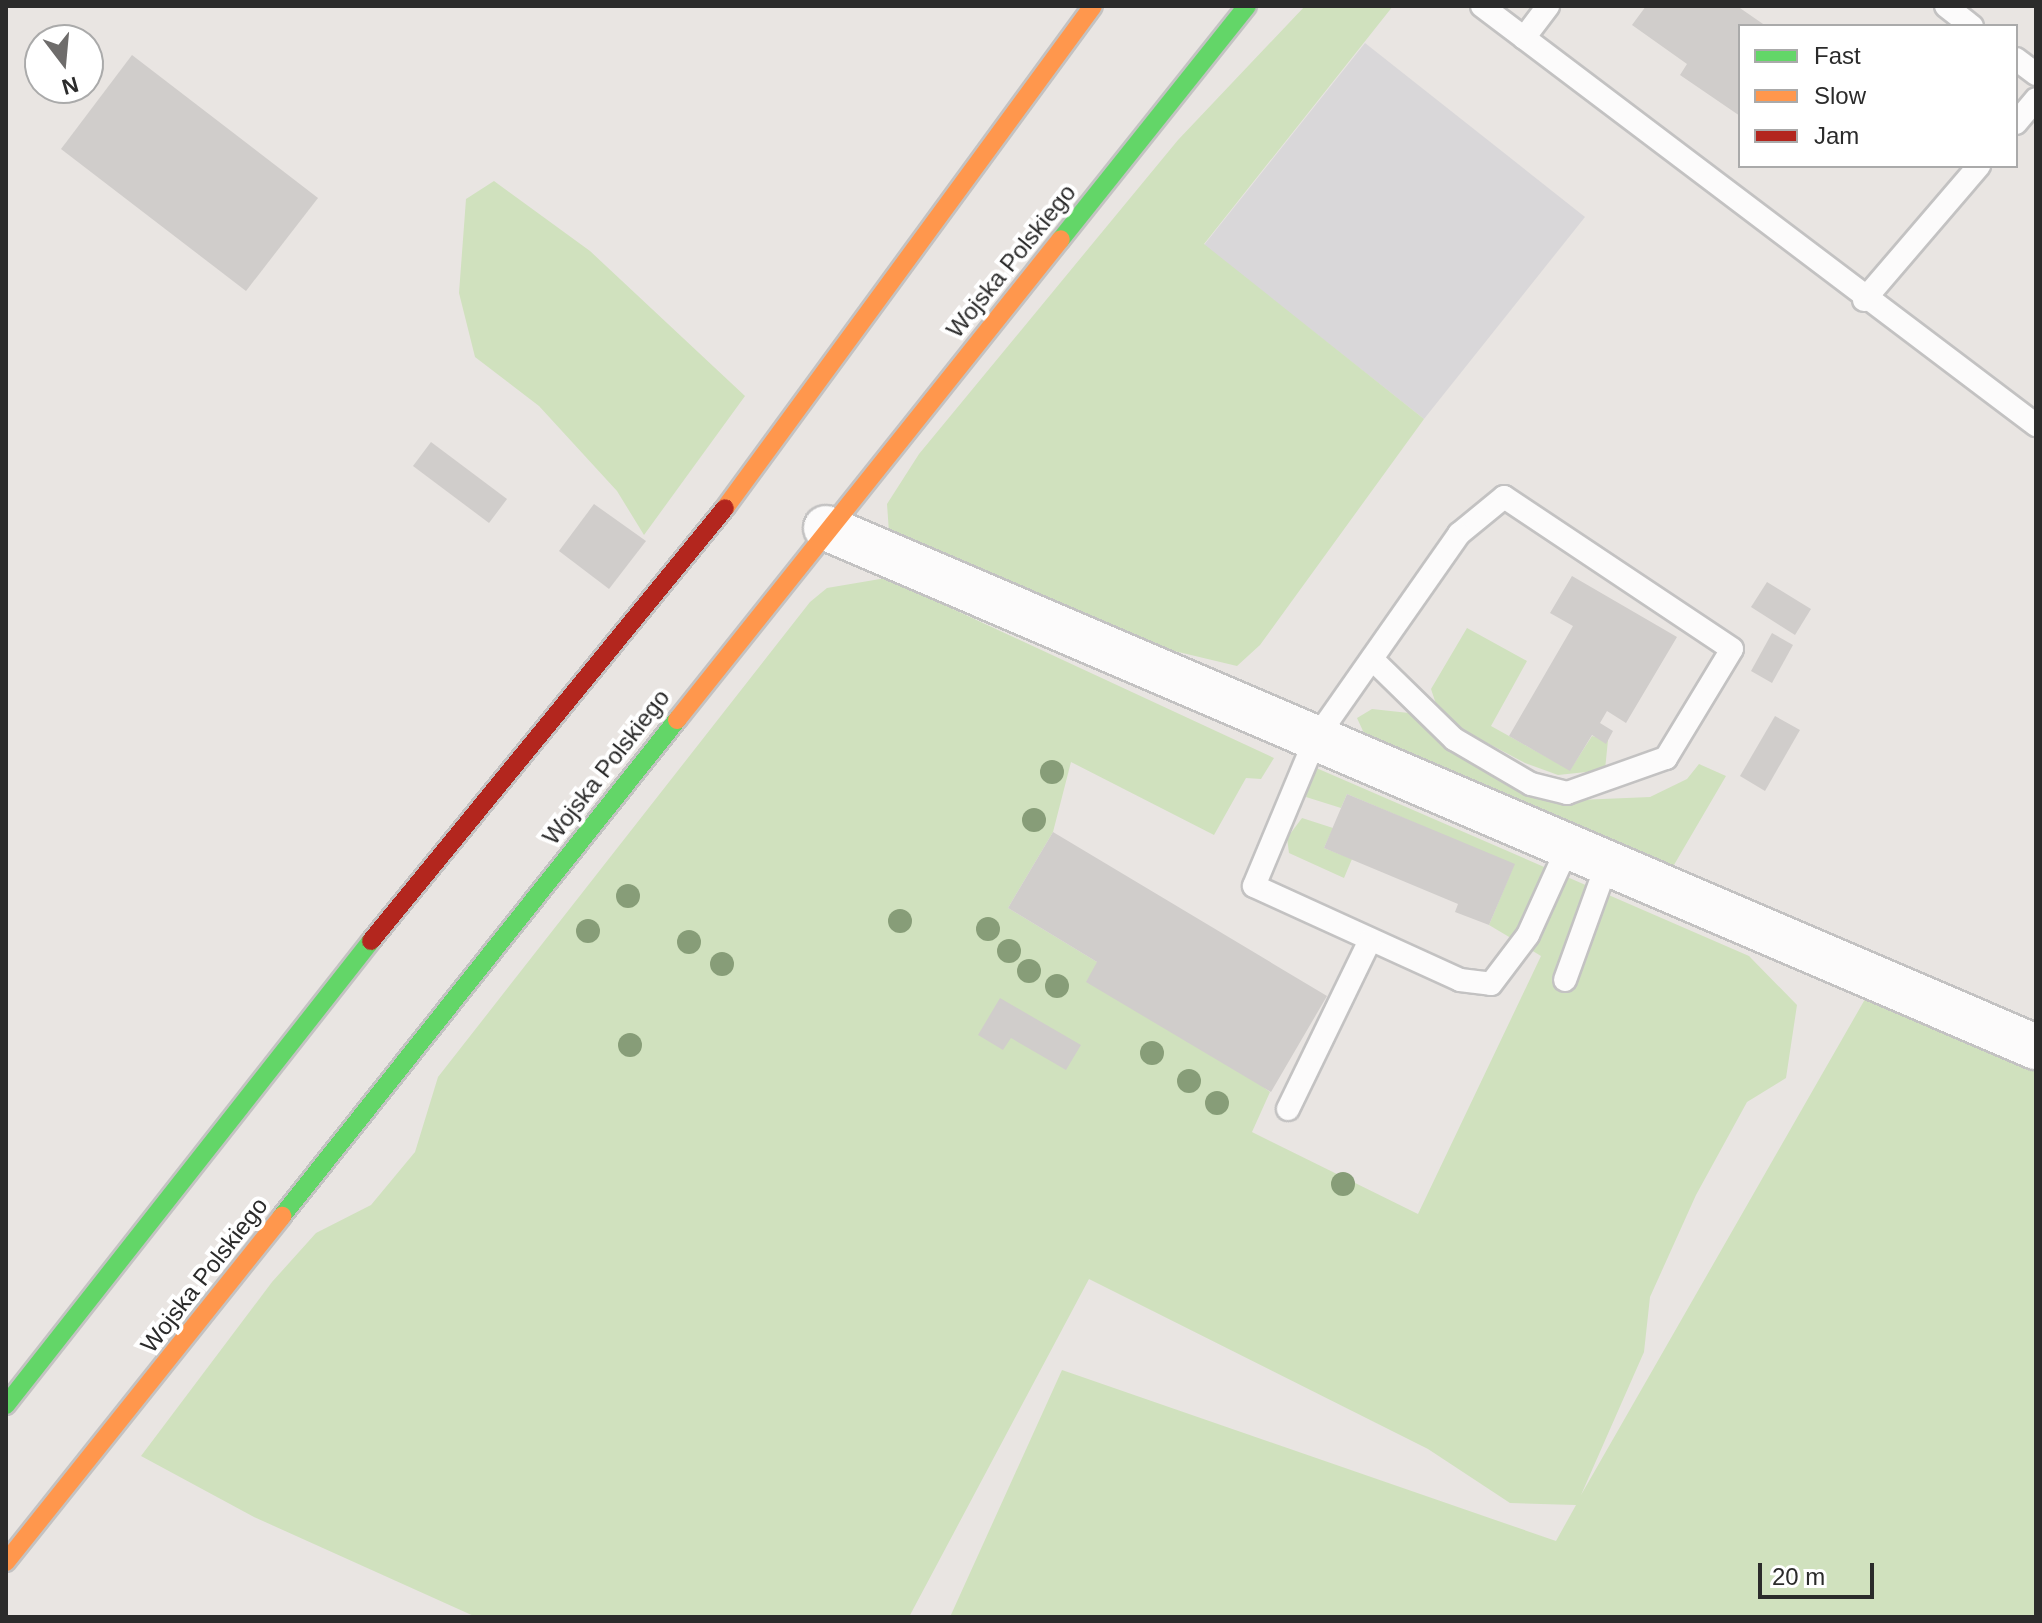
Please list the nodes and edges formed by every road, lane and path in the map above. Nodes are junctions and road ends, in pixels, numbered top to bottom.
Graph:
1 (1093, 6) edge
2 (1247, 6) edge
3 (1482, 6) edge
4 (1548, 6) edge
5 (1946, 6) edge
6 (1969, 24) edge
7 (1524, 38) junction
8 (2018, 60) edge
9 (2036, 74) edge
10 (2036, 99) edge
11 (2018, 121) edge
12 (1977, 168) edge
13 (1864, 300) junction
14 (2036, 425) edge
15 (826, 528) junction
16 (1372, 659) junction
17 (1315, 740) junction
18 (1568, 847) junction
19 (1607, 864) junction
20 (1370, 940) junction
21 (1565, 980) dead end
22 (2036, 1047) edge
23 (1288, 1109) dead end
24 (6, 1405) edge
25 (6, 1562) edge

1 - 24 main road
2 - 15 main road, Wojska Polskiego
3 - 7 lane
4 - 7 lane
5 - 6 lane
7 - 13 lane
8 - 9 lane
10 - 11 lane
12 - 13 lane
13 - 14 lane
15 - 17 street
15 - 25 main road, Wojska Polskiego
16 - 16 lane
16 - 17 lane
17 - 18 street
17 - 20 lane
18 - 19 street
18 - 20 lane
19 - 21 lane
19 - 22 street
20 - 23 lane

